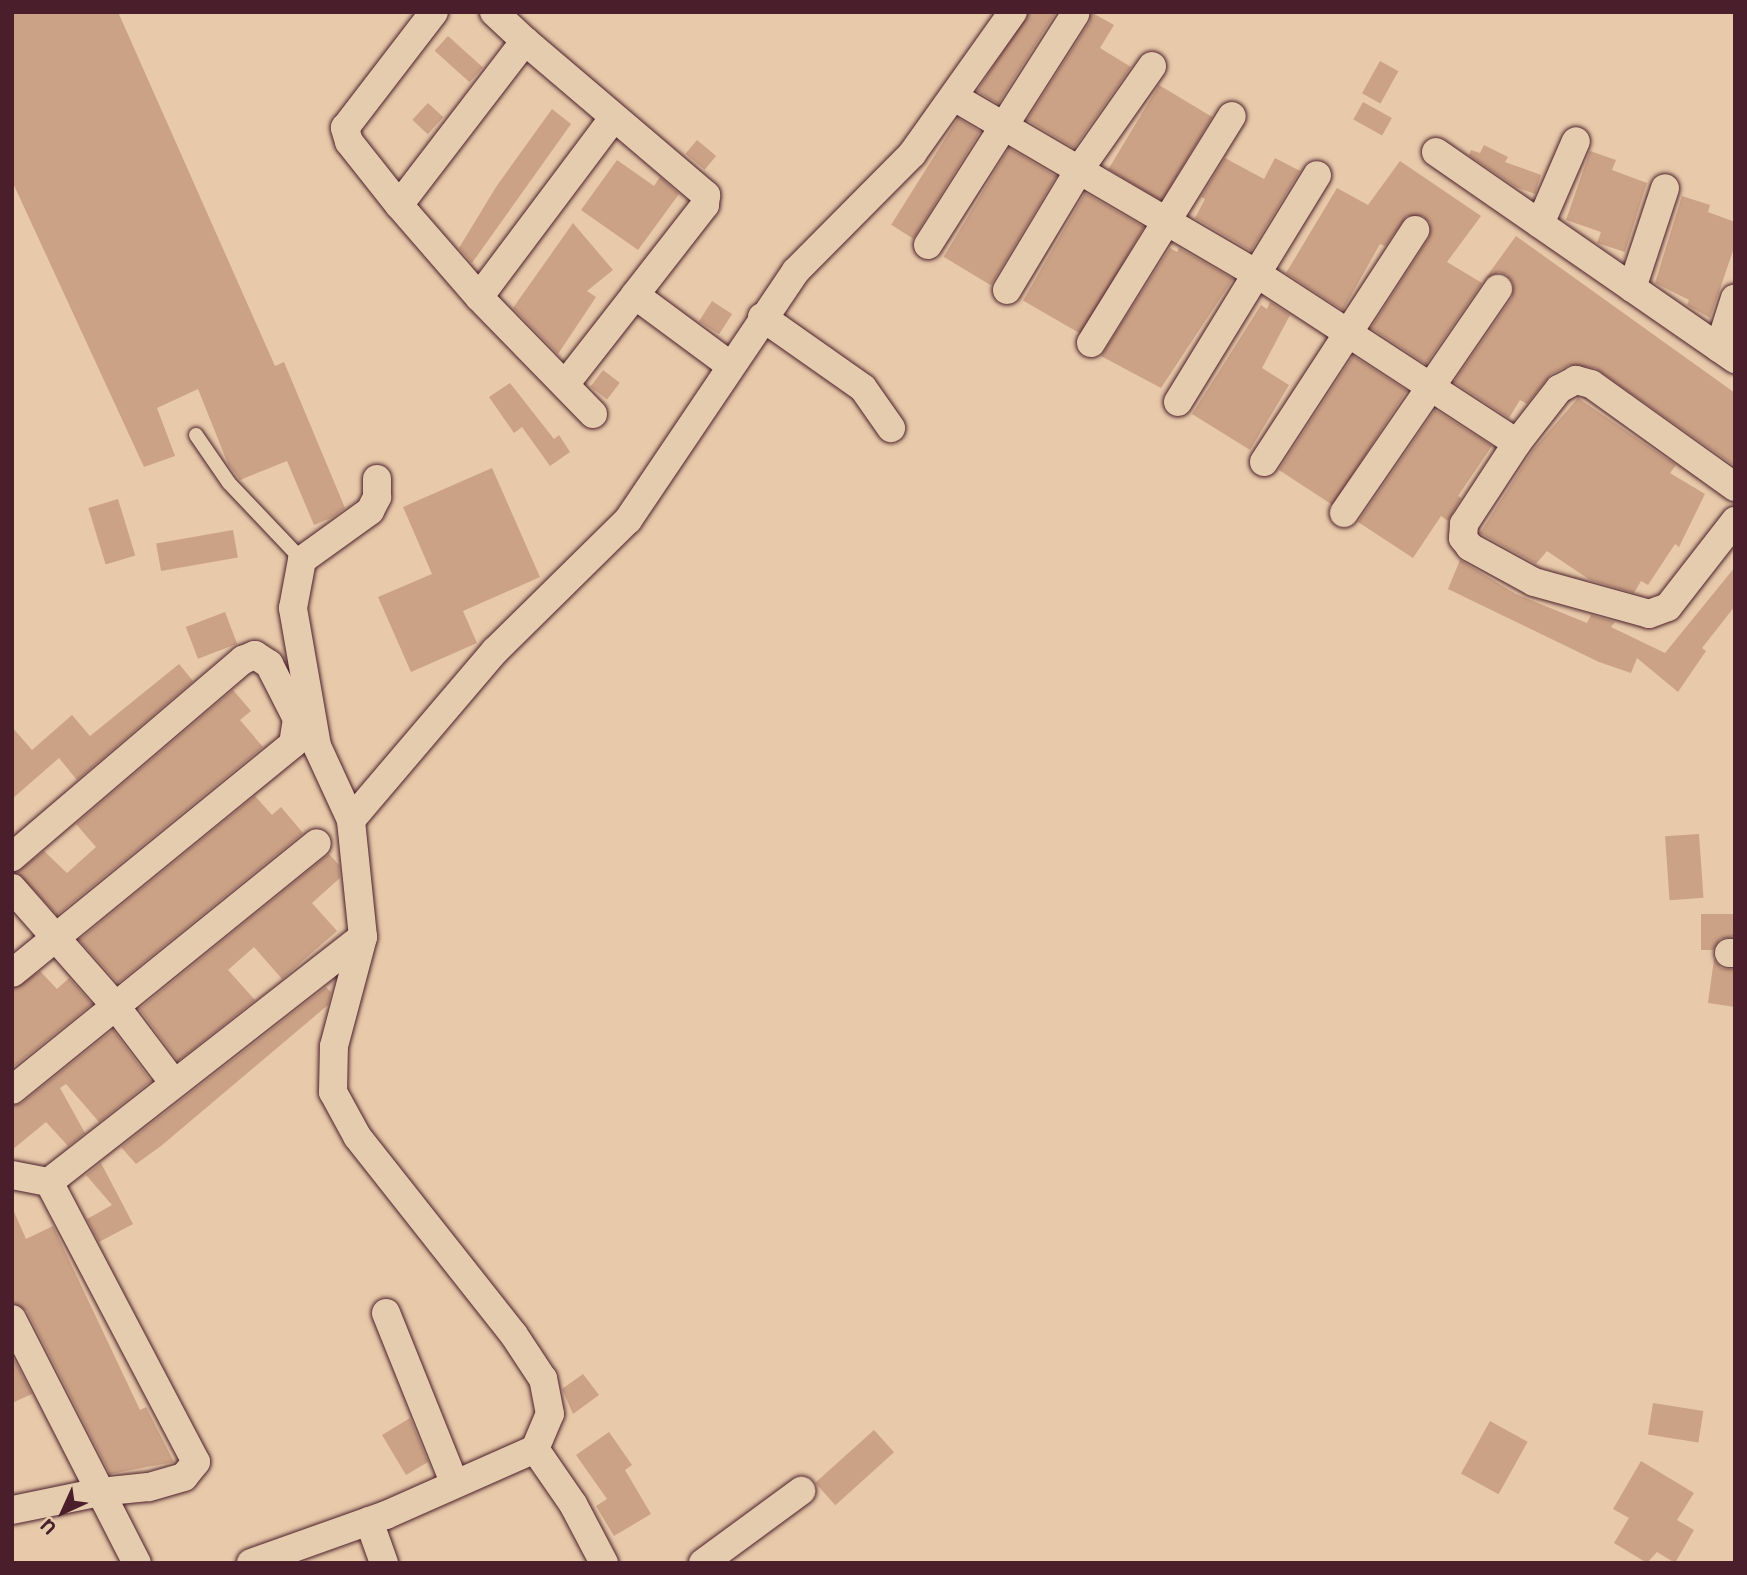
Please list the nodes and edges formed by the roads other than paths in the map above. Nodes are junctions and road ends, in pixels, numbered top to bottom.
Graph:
1 (434, 12) edge
2 (494, 12) edge
3 (1013, 12) edge
4 (1075, 14) dead end
5 (526, 41) junction
6 (1152, 66) dead end
7 (954, 97) junction
8 (1232, 116) dead end
9 (612, 120) junction
10 (1001, 125) junction
11 (1576, 141) dead end
12 (1436, 152) dead end
13 (1079, 170) junction
14 (1317, 175) dead end
15 (1665, 188) dead end
16 (399, 205) junction
17 (1166, 220) junction
18 (1540, 225) junction
19 (1415, 230) dead end
20 (928, 246) dead end
21 (1259, 275) junction
22 (1632, 288) junction
23 (1498, 289) dead end
24 (1007, 290) dead end
25 (635, 295) junction
26 (479, 297) junction
27 (1735, 298) edge
28 (762, 317) junction
29 (1344, 331) junction
30 (1091, 343) dead end
31 (1727, 353) edge
32 (731, 366) junction
33 (567, 383) junction
34 (1429, 384) junction
35 (1178, 402) dead end
36 (593, 414) dead end
37 (891, 428) dead end
38 (196, 435) dead end
39 (1517, 443) junction
40 (1264, 462) dead end
41 (377, 480) dead end
42 (1735, 487) edge
43 (1344, 513) dead end
44 (1735, 521) edge
45 (302, 560) junction
46 (351, 820) junction
47 (317, 843) dead end
48 (12, 857) edge
49 (12, 888) edge
50 (363, 937) junction
51 (54, 938) junction
52 (12, 973) edge
53 (114, 1004) junction
54 (173, 1082) junction
55 (12, 1090) edge
56 (12, 1175) edge
57 (49, 1182) junction
58 (386, 1313) dead end
59 (12, 1320) edge
60 (536, 1449) junction
61 (454, 1482) junction
62 (801, 1491) dead end
63 (100, 1492) junction
64 (12, 1510) edge
65 (369, 1521) junction
66 (136, 1563) edge
67 (251, 1563) edge
68 (384, 1563) edge
69 (604, 1563) edge
70 (703, 1563) edge

1 - 16 street
2 - 5 street
3 - 7 street
4 - 10 street
5 - 9 street
5 - 16 street
6 - 13 street
7 - 10 street
7 - 28 street
8 - 17 street
9 - 25 street
9 - 26 street
10 - 13 street
10 - 20 street
11 - 18 street
12 - 18 street
13 - 17 street
13 - 24 street
14 - 21 street
15 - 22 street
16 - 26 street
17 - 21 street
17 - 30 street
18 - 22 street
19 - 29 street
21 - 29 street
21 - 35 street
22 - 31 street
23 - 34 street
25 - 32 street
25 - 33 street
26 - 33 street
27 - 31 street
28 - 32 street
28 - 37 street
29 - 34 street
29 - 40 street
32 - 46 street
33 - 36 street
34 - 39 street
34 - 43 street
38 - 45 lane
39 - 42 street
39 - 44 street
41 - 45 street
45 - 46 street
46 - 50 street
47 - 53 street
48 - 51 street
49 - 51 street
50 - 54 street
50 - 60 street
51 - 52 street
51 - 53 street
53 - 54 street
53 - 55 street
54 - 57 street
56 - 57 street
57 - 63 street
58 - 61 street
59 - 63 street
60 - 61 street
60 - 69 street
61 - 65 street
62 - 70 street
63 - 64 street
63 - 66 street
65 - 67 street
65 - 68 street

